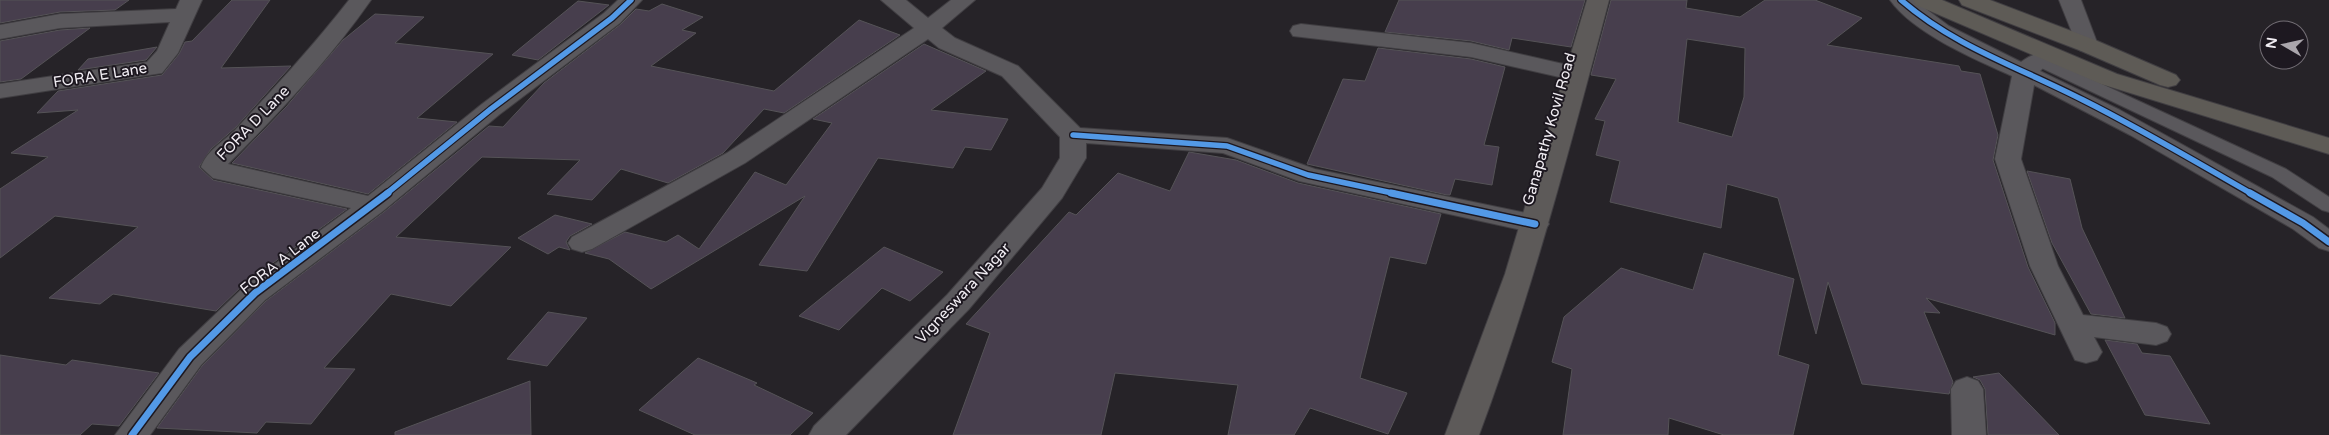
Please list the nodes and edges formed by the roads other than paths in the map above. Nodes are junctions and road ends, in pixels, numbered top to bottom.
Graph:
1 (360, 0) edge
2 (631, 0) edge
3 (892, 0) edge
4 (964, 0) edge
5 (1598, 0) edge
6 (1901, 0) edge
7 (1924, 0) edge
8 (1970, 0) edge
9 (2070, 0) edge
10 (188, 8) edge
11 (928, 30) junction
12 (1301, 31) dead end
13 (0, 32) edge
14 (2086, 45) junction
15 (2037, 61) junction
16 (1577, 74) junction
17 (0, 91) edge
18 (2329, 127) edge
19 (1073, 135) junction
20 (2329, 146) edge
21 (372, 205) junction
22 (2329, 206) edge
23 (1535, 224) junction
24 (582, 242) dead end
25 (2329, 242) edge
26 (2072, 324) junction
27 (2156, 334) dead end
28 (2086, 352) dead end
29 (1967, 389) dead end
30 (132, 435) edge
31 (826, 435) edge
32 (1462, 435) edge
33 (1969, 435) edge

1 - 21 street, FORA D Lane
2 - 21 street, FORA A Lane
3 - 11 street
4 - 11 street
5 - 16 main road, Ganapathy Kovil Road
6 - 15 street
7 - 15 main road
8 - 14 main road
9 - 14 street
10 - 13 street
10 - 17 street, FORA E Lane
11 - 19 street
11 - 24 street
12 - 16 street
14 - 18 main road
15 - 20 main road
15 - 22 lane
15 - 25 street
15 - 26 street
16 - 23 main road, Ganapathy Kovil Road
19 - 23 street
19 - 31 street, Vigneswara Nagar
21 - 30 street, FORA A Lane
23 - 32 main road, Ganapathy Kovil Road
26 - 27 street
26 - 28 street
29 - 33 street

